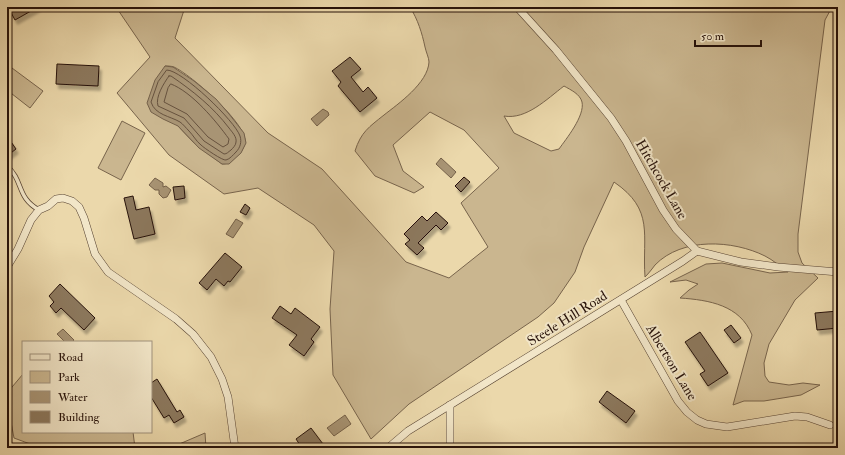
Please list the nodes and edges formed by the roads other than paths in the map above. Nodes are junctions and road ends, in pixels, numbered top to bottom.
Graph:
1 (517, 7) edge
2 (7, 166) edge
3 (39, 210) junction
4 (697, 251) junction
5 (7, 267) edge
6 (838, 272) edge
7 (620, 300) junction
8 (450, 406) junction
9 (830, 425) dead end
10 (236, 448) edge
11 (388, 448) edge
12 (450, 448) edge

1 - 4 street, Hitchcock Lane
2 - 3 lane
3 - 5 street
3 - 10 street
4 - 6 street
4 - 7 street, Steele Hill Road
7 - 8 street, Steele Hill Road
7 - 9 street, Albertson Lane
8 - 11 street, Steele Hill Road
8 - 12 street

